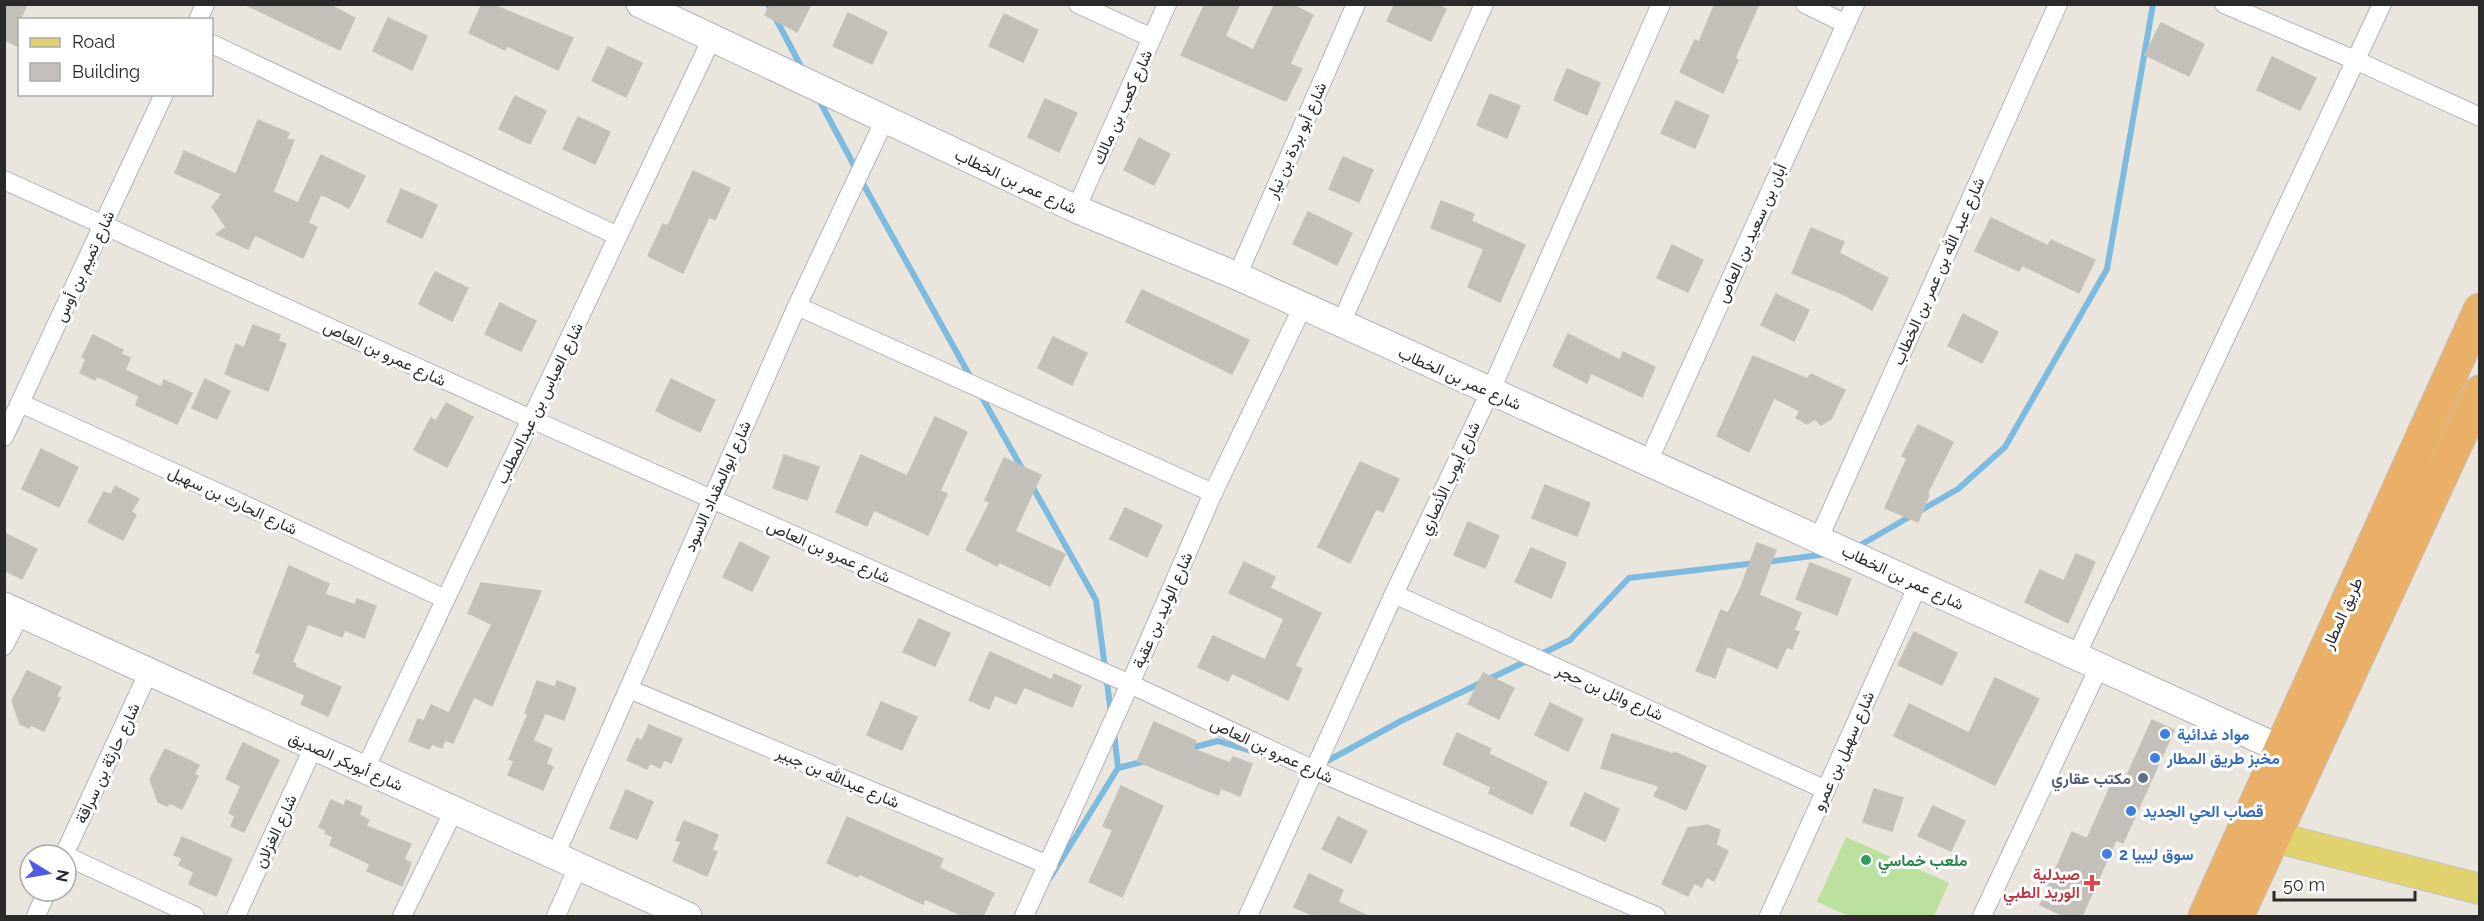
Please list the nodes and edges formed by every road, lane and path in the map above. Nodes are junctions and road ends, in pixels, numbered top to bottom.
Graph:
1 (205, 4) edge
2 (1078, 4) edge
3 (1167, 4) edge
4 (1356, 4) edge
5 (1484, 4) edge
6 (1661, 4) edge
7 (1805, 4) edge
8 (1855, 4) edge
9 (2058, 4) edge
10 (2224, 4) edge
11 (2382, 4) edge
12 (652, 7) edge
13 (199, 18) edge
14 (1846, 24) junction
15 (712, 38) junction
16 (1152, 38) junction
17 (213, 44) edge
18 (2355, 60) junction
19 (163, 96) edge
20 (2480, 117) edge
21 (885, 119) junction
22 (4, 180) edge
23 (1076, 209) junction
24 (103, 224) junction
25 (618, 236) junction
26 (1237, 276) junction
27 (798, 306) junction
28 (1303, 306) junction
29 (2480, 310) edge
30 (1341, 323) junction
31 (1490, 392) junction
32 (2480, 392) edge
33 (20, 403) junction
34 (531, 419) junction
35 (2472, 427) edge
36 (4, 437) edge
37 (1648, 462) junction
38 (1213, 493) junction
39 (712, 499) junction
40 (1819, 538) junction
41 (1918, 585) junction
42 (1394, 594) junction
43 (445, 599) junction
44 (13, 609) edge
45 (4, 646) edge
46 (2087, 662) junction
47 (149, 671) junction
48 (1130, 684) junction
49 (629, 689) junction
50 (314, 746) junction
51 (2281, 749) junction
52 (365, 769) junction
53 (1314, 770) junction
54 (1826, 790) junction
55 (2280, 790) junction
56 (454, 810) junction
57 (2274, 837) junction
58 (70, 843) edge
59 (78, 861) edge
60 (566, 861) junction
61 (1048, 865) junction
62 (2480, 889) edge
63 (195, 916) edge
64 (236, 916) edge
65 (402, 916) edge
66 (556, 916) edge
67 (688, 916) edge
68 (1024, 916) edge
69 (1248, 916) edge
70 (1656, 916) edge
71 (1769, 916) edge
72 (1982, 916) edge
73 (2205, 916) edge
74 (2237, 916) edge

1 - 13 street
2 - 16 street
3 - 16 street, شارع كعب بن مالك
4 - 26 street, شارع أبو بردة بن نيار
5 - 30 street
6 - 31 street, شارع أيوب الأنصاري
7 - 14 street
8 - 14 street, أبان بن سعيد بن العاص
9 - 40 street, شارع عبد الله بن عمر بن الخطاب
10 - 18 street
11 - 18 street
12 - 15 street, شارع عمر بن الخطاب
14 - 37 street, أبان بن سعيد بن العاص
15 - 21 street, شارع عمر بن الخطاب
15 - 25 street, شارع العباس بن عبدالمطلب
16 - 23 street, شارع كعب بن مالك
17 - 25 street
18 - 20 street
18 - 46 street
19 - 24 street, شارع تميم بن أوس
21 - 23 street, شارع عمر بن الخطاب
21 - 27 street, شارع ابوالمقداد الاسود
22 - 24 street, شارع عمرو بن العاص
23 - 26 street, شارع عمر بن الخطاب
24 - 33 street, شارع تميم بن أوس
24 - 34 street, شارع عمرو بن العاص
25 - 34 street, شارع العباس بن عبدالمطلب
26 - 28 street, شارع عمر بن الخطاب
27 - 38 street
27 - 39 street, شارع ابوالمقداد الاسود
28 - 30 street, شارع عمر بن الخطاب
28 - 38 street, شارع الوليد بن عقبة
29 - 51 highway, طريق المطار
30 - 31 street, شارع عمر بن الخطاب
31 - 37 street, شارع عمر بن الخطاب
31 - 42 street, شارع أيوب الأنصاري
32 - 35 highway, طريق المطار
33 - 36 street, شارع تميم بن أوس
33 - 43 street, شارع الحارث بن سهيل
34 - 39 street, شارع عمرو بن العاص
34 - 43 street, شارع العباس بن عبدالمطلب
35 - 55 highway, طريق المطار
37 - 40 street, شارع عمر بن الخطاب
38 - 48 street, شارع الوليد بن عقبة
39 - 48 street, شارع عمرو بن العاص
39 - 49 street, شارع ابوالمقداد الاسود
40 - 41 street, شارع عمر بن الخطاب
41 - 46 street, شارع عمر بن الخطاب
41 - 54 street, شارع سهيل بن عمرو
42 - 53 street, شارع أيوب الأنصاري
42 - 54 street, شارع وائل بن حجر
43 - 52 street, شارع العباس بن عبدالمطلب
44 - 45 street
44 - 47 street, شارع أبوبكر الصديق
46 - 51 street, شارع عمر بن الخطاب
46 - 72 street
47 - 50 street, شارع أبوبكر الصديق
47 - 58 street, شارع حارثة بن سراقة
48 - 53 street, شارع عمرو بن العاص
48 - 61 street, شارع الوليد بن عقبة
49 - 60 street, شارع ابوالمقداد الاسود
49 - 61 street, شارع عبدالله بن جبير
50 - 52 street, شارع أبوبكر الصديق
50 - 64 street, شارع الغزلان
51 - 55 highway, طريق المطار
52 - 56 street, شارع أبوبكر الصديق
53 - 69 street, شارع أيوب الأنصاري
53 - 70 street, شارع عمرو بن العاص
54 - 71 street, شارع سهيل بن عمرو
55 - 57 highway, طريق المطار
55 - 73 highway, طريق المطار
56 - 60 street, شارع أبوبكر الصديق
56 - 65 street
57 - 62 main road
57 - 74 highway, طريق المطار
59 - 63 street
60 - 66 street, شارع ابوالمقداد الاسود
60 - 67 street, شارع أبوبكر الصديق
61 - 68 street, شارع الوليد بن عقبة

